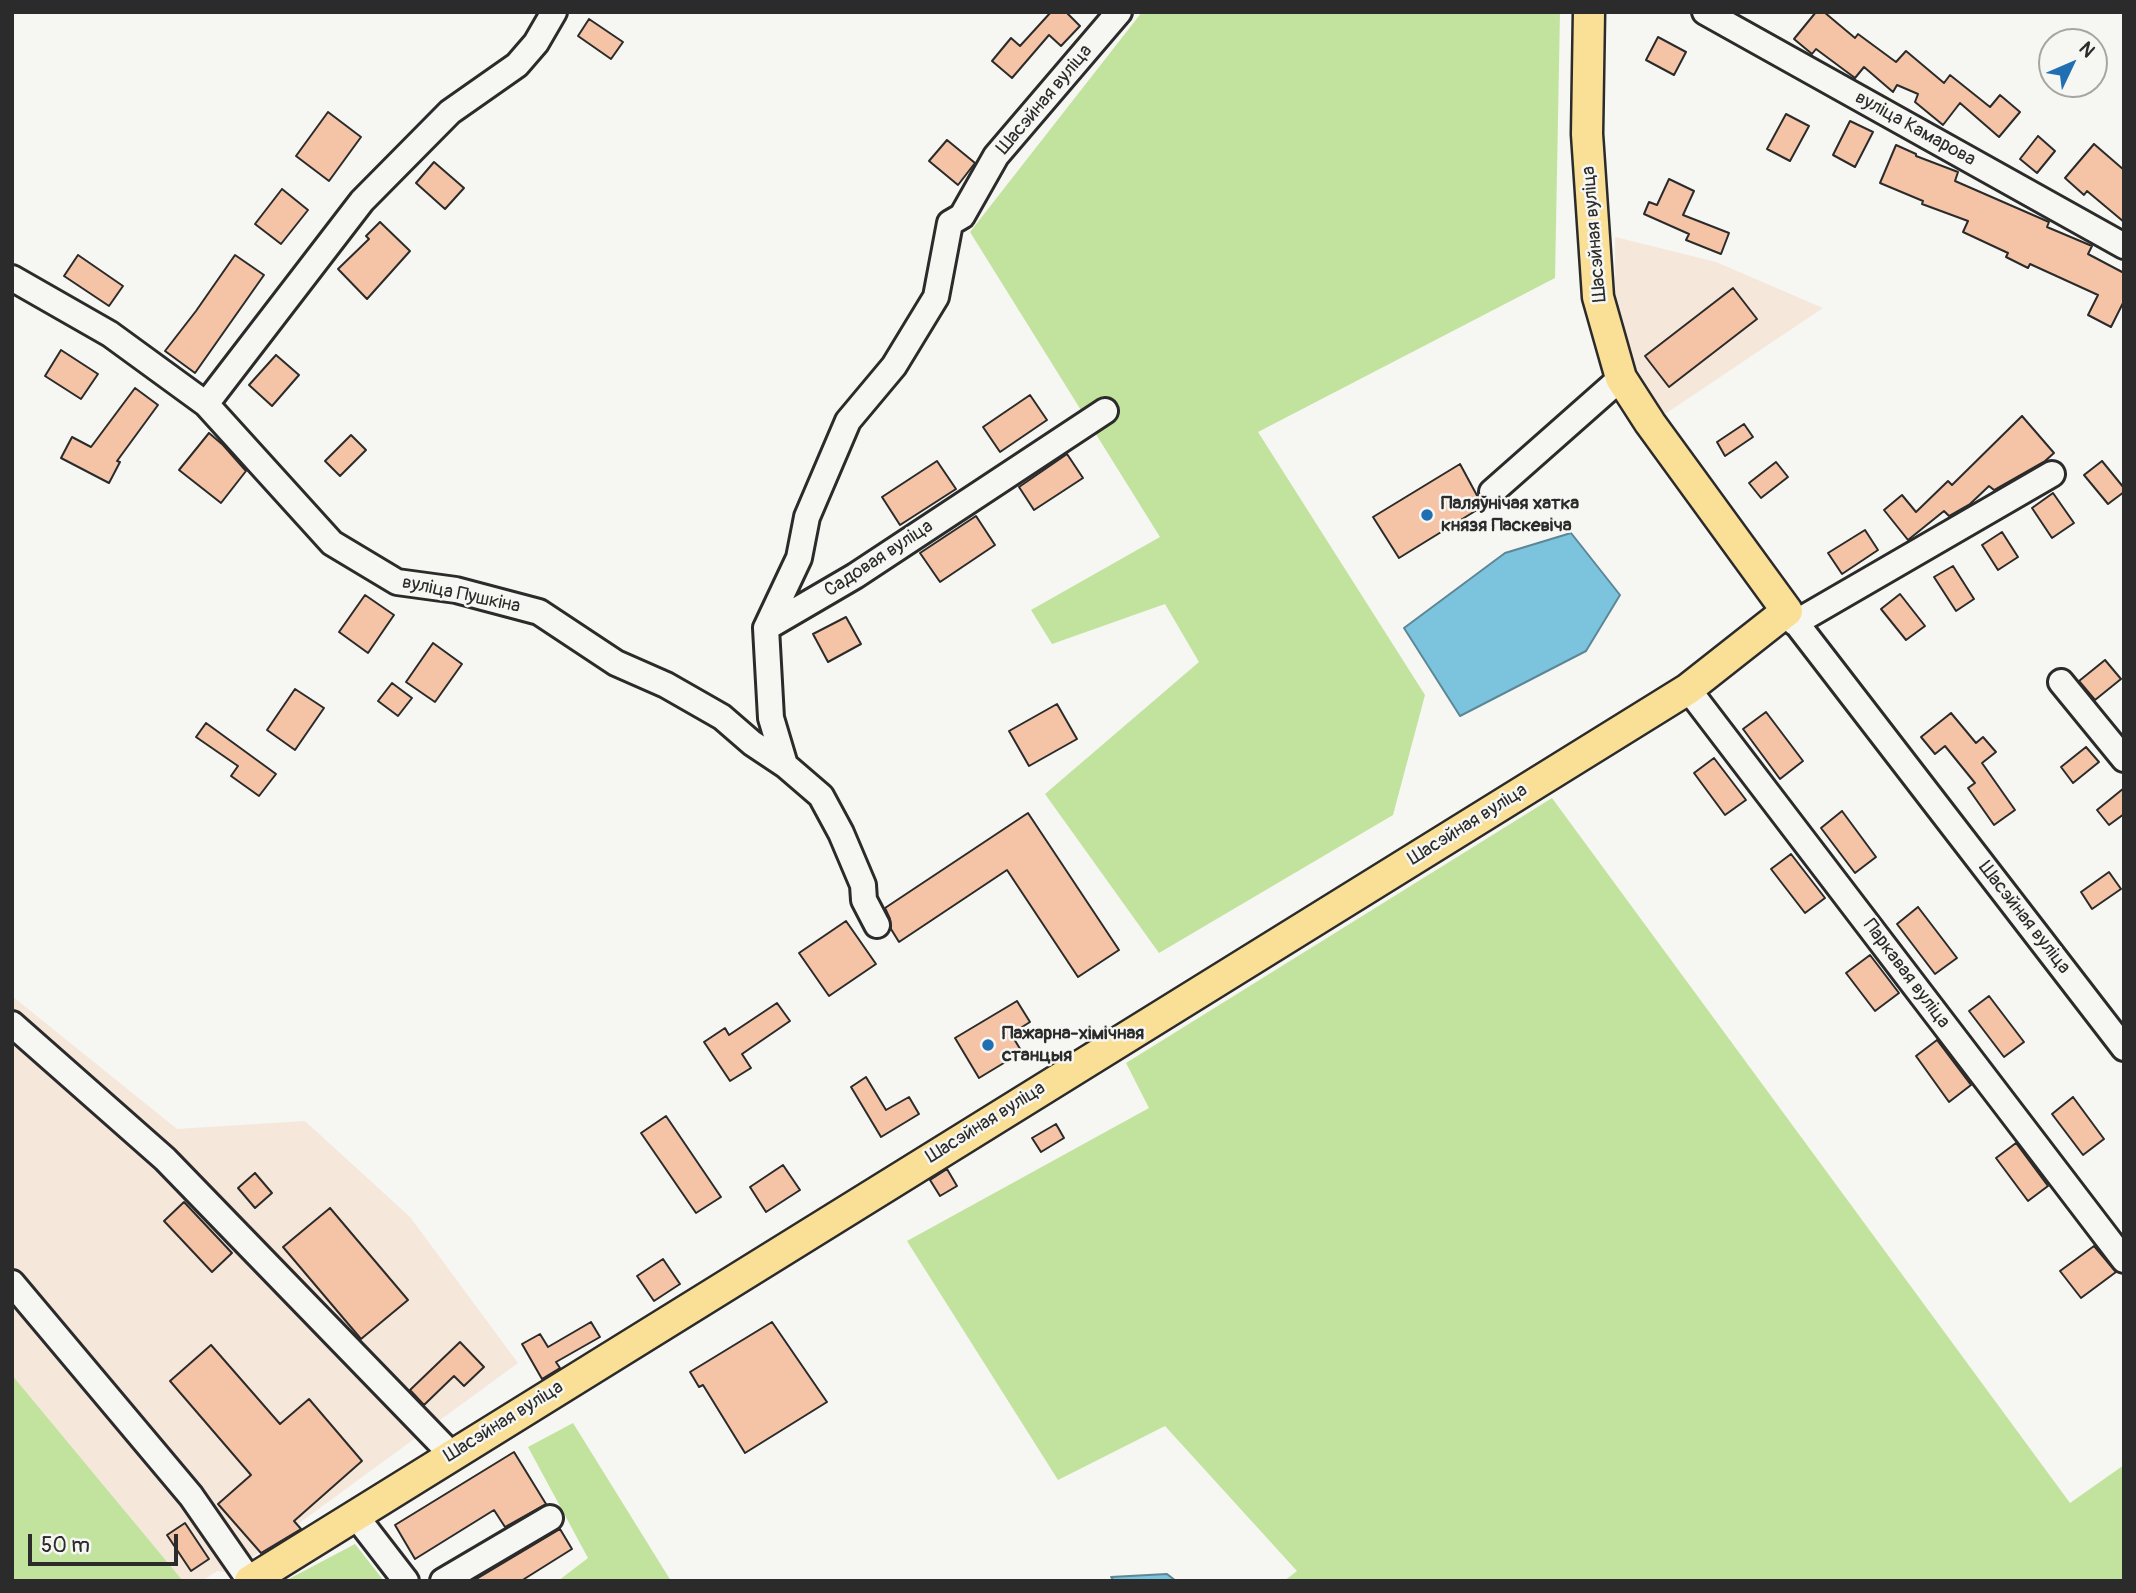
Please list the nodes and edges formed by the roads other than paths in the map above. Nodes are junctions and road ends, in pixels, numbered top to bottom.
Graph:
1 (554, 12) edge
2 (1119, 12) edge
3 (1589, 12) edge
4 (1705, 12) edge
5 (2124, 246) edge
6 (12, 278) edge
7 (1621, 378) junction
8 (206, 404) junction
9 (1105, 411) dead end
10 (2052, 474) dead end
11 (1492, 492) dead end
12 (1791, 617) junction
13 (766, 628) junction
14 (2061, 682) dead end
15 (1688, 688) junction
16 (2124, 759) edge
17 (785, 765) junction
18 (877, 925) dead end
19 (12, 1024) edge
20 (2124, 1048) edge
21 (2124, 1260) edge
22 (12, 1283) edge
23 (451, 1454) junction
24 (355, 1515) junction
25 (550, 1518) dead end
26 (250, 1581) edge
27 (406, 1581) edge
28 (443, 1581) edge

1 - 8 street
2 - 13 street, Шасэйная вуліца
3 - 7 main road, Шасэйная вуліца
4 - 5 street, вуліца Камарова
6 - 8 street, вуліца Пушкіна
7 - 11 street
7 - 12 main road, Шасэйная вуліца
8 - 17 street, вуліца Пушкіна
9 - 13 street, Садовая вуліца
10 - 12 street, Шасэйная вуліца
12 - 15 main road, Шасэйная вуліца
12 - 20 street, Шасэйная вуліца
13 - 17 street
14 - 16 street
15 - 21 street, Паркавая вуліца
15 - 23 main road, Шасэйная вуліца
17 - 18 street, вуліца Пушкіна
19 - 23 street
22 - 26 street
23 - 24 main road, Шасэйная вуліца
24 - 26 main road, Шасэйная вуліца
24 - 27 street
25 - 28 street

